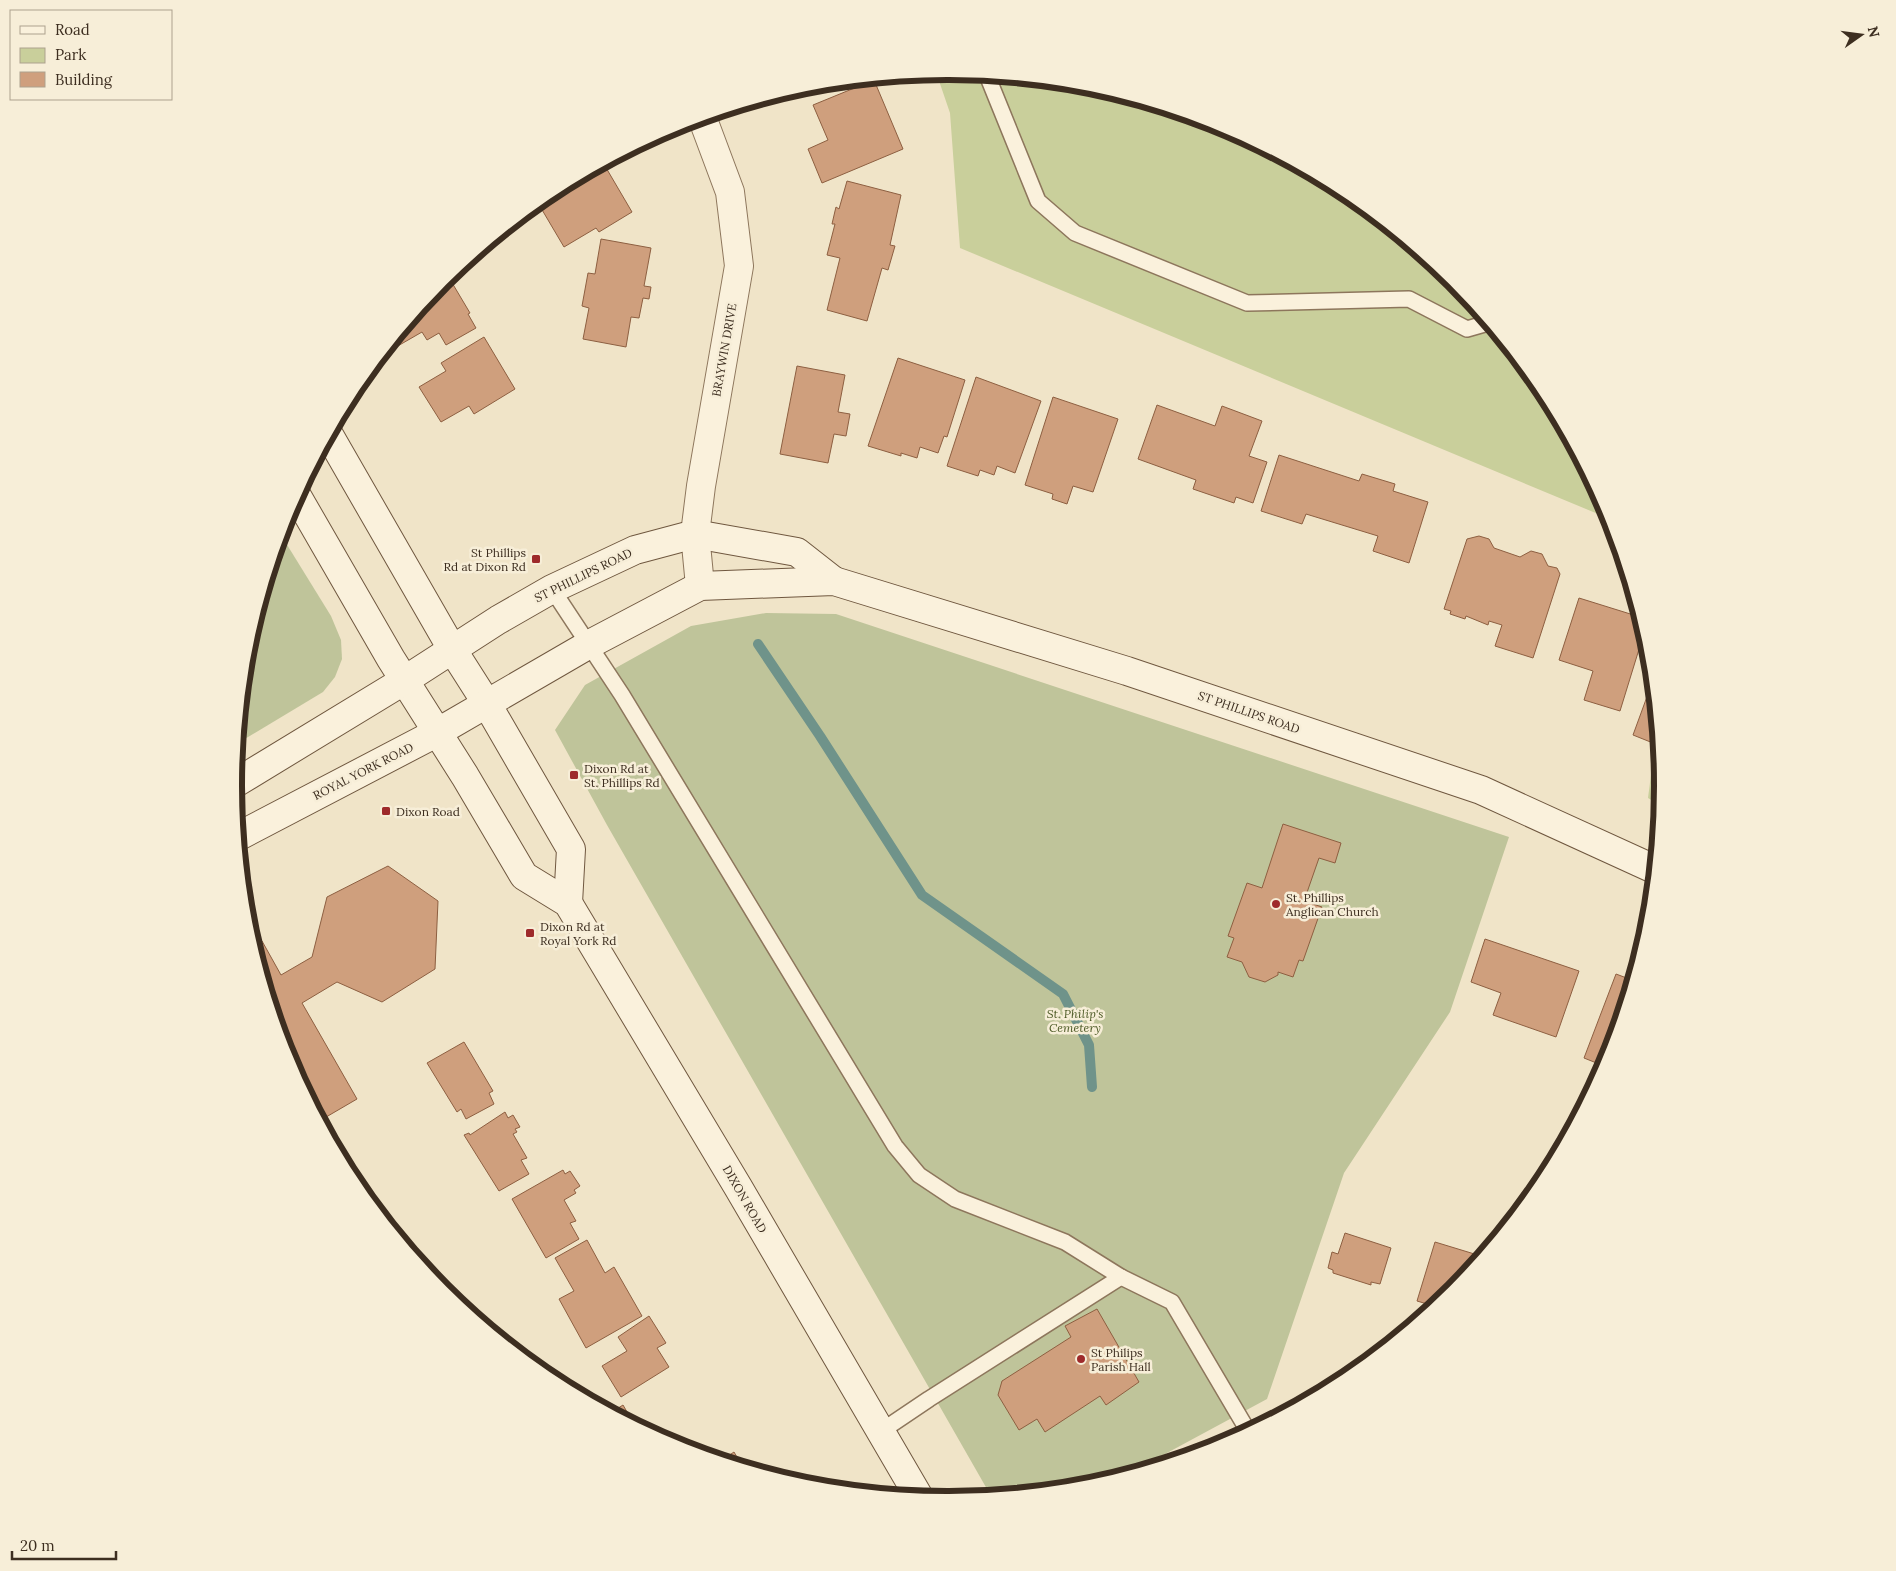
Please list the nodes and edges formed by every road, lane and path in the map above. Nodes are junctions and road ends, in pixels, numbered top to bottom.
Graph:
1 (990, 82) edge
2 (704, 124) edge
3 (1482, 325) edge
4 (333, 441) edge
5 (301, 504) edge
6 (695, 534) junction
7 (834, 581) junction
8 (700, 586) junction
9 (552, 589) junction
10 (588, 645) junction
11 (452, 649) junction
12 (405, 680) junction
13 (487, 704) junction
14 (438, 732) junction
15 (242, 779) edge
16 (244, 833) edge
17 (1648, 866) edge
18 (568, 903) junction
19 (1121, 1277) junction
20 (1244, 1425) edge
21 (880, 1432) junction
22 (915, 1490) edge

1 - 3 lane
2 - 6 main road, BRAYWIN DRIVE
4 - 11 main road
5 - 12 main road, DIXON ROAD
6 - 7 main road, ST PHILLIPS ROAD
6 - 8 main road, BRAYWIN DRIVE
6 - 9 main road, ST PHILLIPS ROAD
7 - 8 main road, ST PHILLIPS ROAD
7 - 17 main road, ST PHILLIPS ROAD
8 - 10 main road, ST PHILLIPS ROAD
9 - 10 lane
9 - 11 main road, ST PHILLIPS ROAD
10 - 13 main road, ST PHILLIPS ROAD
10 - 19 lane
11 - 12 main road
11 - 13 main road
12 - 14 main road, DIXON ROAD
12 - 15 main road
13 - 14 main road, ROYAL YORK ROAD
13 - 18 main road
14 - 16 main road, ROYAL YORK ROAD
14 - 18 main road, DIXON ROAD
18 - 21 main road, DIXON ROAD
19 - 20 lane
19 - 21 lane
21 - 22 main road, DIXON ROAD

